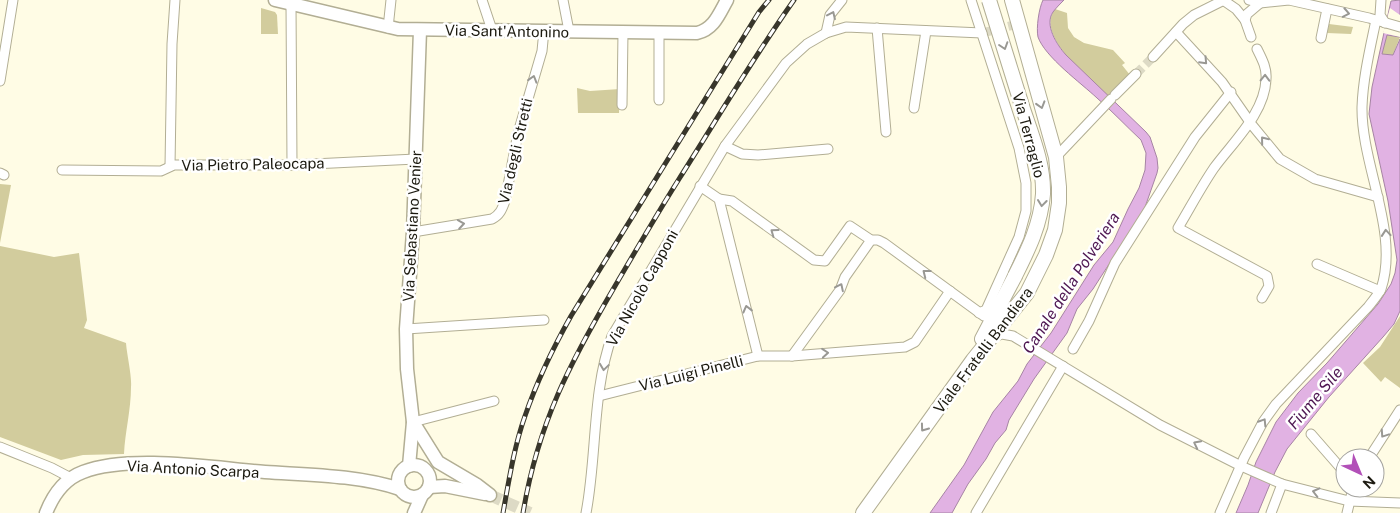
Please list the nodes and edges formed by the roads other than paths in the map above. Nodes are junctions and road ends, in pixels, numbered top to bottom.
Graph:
1 (13, 0) edge
2 (175, 0) edge
3 (275, 0) edge
4 (391, 0) edge
5 (482, 0) edge
6 (564, 0) edge
7 (727, 0) edge
8 (842, 0) edge
9 (971, 0) edge
10 (989, 0) edge
11 (1012, 0) edge
12 (1224, 0) edge
13 (1248, 0) edge
14 (1289, 0) edge
15 (1382, 0) edge
16 (1260, 3) junction
17 (292, 4) junction
18 (1327, 10) junction
19 (1380, 11) junction
20 (1372, 19) junction
21 (1245, 22) junction
22 (1386, 24) junction
23 (1400, 27) edge
24 (388, 28) junction
25 (877, 28) junction
26 (420, 30) junction
27 (492, 30) junction
28 (544, 30) junction
29 (569, 31) junction
30 (926, 31) junction
31 (4, 32) edge
32 (623, 32) junction
33 (659, 32) junction
34 (1176, 32) junction
35 (826, 33) junction
36 (982, 34) junction
37 (1251, 37) dead end
38 (1321, 38) dead end
39 (1257, 49) dead end
40 (1153, 57) tunnel mouth
41 (1136, 74) tunnel mouth
42 (0, 81) edge
43 (1230, 92) junction
44 (659, 100) dead end
45 (622, 105) dead end
46 (914, 108) dead end
47 (1250, 121) junction
48 (886, 132) dead end
49 (725, 146) junction
50 (828, 149) dead end
51 (1056, 157) junction
52 (416, 159) junction
53 (292, 165) junction
54 (170, 166) junction
55 (62, 170) dead end
56 (700, 186) junction
57 (1378, 197) junction
58 (720, 199) junction
59 (413, 232) junction
60 (871, 240) junction
61 (1317, 264) dead end
62 (1000, 277) junction
63 (950, 291) junction
64 (1380, 291) junction
65 (1005, 297) junction
66 (1262, 298) dead end
67 (979, 313) junction
68 (994, 317) junction
69 (544, 320) dead end
70 (406, 329) junction
71 (989, 340) junction
72 (1073, 349) dead end
73 (758, 356) junction
74 (792, 356) junction
75 (973, 360) junction
76 (1061, 365) junction
77 (600, 396) junction
78 (494, 401) dead end
79 (1400, 410) edge
80 (413, 422) junction
81 (1311, 434) dead end
82 (0, 447) edge
83 (1375, 448) edge
84 (1335, 462) edge
85 (1241, 466) junction
86 (405, 470) junction
87 (426, 471) junction
88 (70, 478) junction
89 (360, 479) junction
90 (1279, 482) junction
91 (426, 491) junction
92 (403, 492) junction
93 (490, 496) junction
94 (1350, 498) edge
95 (1349, 501) junction
96 (1400, 503) edge
97 (46, 513) edge
98 (412, 513) edge
99 (586, 513) edge
100 (863, 513) edge
101 (976, 513) edge
102 (1220, 513) edge
103 (1271, 513) edge
104 (1347, 513) edge

1 - 31 street
2 - 54 street
3 - 17 street, Via Sant'Antonino
4 - 24 street
5 - 27 street
6 - 29 street
7 - 33 street, Via Sant'Antonino
35 -> 8 street
9 - 36 street, Viale Fratelli Bandiera
10 -> 65 main road, Via Terraglio, bridge
11 -> 51 main road, Viale Fratelli Bandiera
12 - 21 street
12 - 34 street
13 - 16 street
14 - 16 street
14 - 18 street
15 - 19 street
16 - 21 street
17 - 24 street, Via Sant'Antonino
17 - 53 street
18 -> 20 street
18 - 38 street
19 - 20 street
19 - 22 street
20 - 22 street
20 - 57 street
21 - 37 street
22 - 23 street
24 - 26 street, Via Sant'Antonino
25 - 30 street
25 - 35 street
25 - 48 street
26 - 27 street, Via Sant'Antonino
26 - 52 street, Via Sebastiano Venier
27 - 28 street, Via Sant'Antonino
28 - 29 street, Via Sant'Antonino
59 -> 28 street, Via degli Stretti
29 - 32 street, Via Sant'Antonino
30 - 36 street
30 - 46 street
31 - 42 street
32 - 33 street, Via Sant'Antonino
32 - 45 street
33 - 44 street
34 - 40 street
34 -> 43 street
35 - 49 street
36 - 62 street, Viale Fratelli Bandiera
47 -> 39 street
41 - 51 street
43 - 47 street
43 - 72 street
57 -> 47 street
47 - 66 street
49 - 50 street
49 - 56 street
51 - 71 main road, Viale Fratelli Bandiera
52 - 53 street, Via Pietro Paleocapa
52 - 59 street, Via Sebastiano Venier
53 - 54 street, Via Pietro Paleocapa
54 - 55 street, Via Pietro Paleocapa
56 - 58 street
56 -> 77 street, Via Nicolò Capponi
64 -> 57 street
60 -> 58 street
73 -> 58 street, Via Luigi Pinelli
59 - 70 street, Via Sebastiano Venier
63 -> 60 street
74 -> 60 street
61 - 64 street
62 - 65 street
62 - 67 street, Viale Fratelli Bandiera
63 - 67 street
74 -> 63 street
85 -> 64 street
65 - 68 main road, Via Terraglio
67 - 68 street
68 - 75 main road, Via Terraglio
69 - 70 street
70 - 80 street, Via Sebastiano Venier
71 - 75 main road, Viale Fratelli Bandiera
71 - 76 street
73 - 74 street
73 - 77 street, Via Luigi Pinelli
75 -> 100 main road, Viale Fratelli Bandiera
85 -> 76 street
76 - 101 street
77 - 99 street
78 - 80 street
79 -> 83 street
80 - 86 street, Via Sebastiano Venier
80 - 87 street, Via Sebastiano Venier
80 - 93 street
81 - 84 street
82 - 88 street
85 - 90 street
85 - 102 street
86 - 87 street
86 - 89 street, Via Antonio Scarpa
86 - 92 street, Via Sebastiano Venier
87 - 91 street, Via Sebastiano Venier
87 - 93 street
88 - 89 street, Via Antonio Scarpa
88 - 97 street, Via Antonio Scarpa
89 - 92 street, Via Antonio Scarpa
95 -> 90 street
90 - 103 street
91 - 92 street
91 - 93 street
91 - 98 street
92 - 98 street, Via Sebastiano Venier
94 - 95 street
95 - 96 street
95 - 104 street

